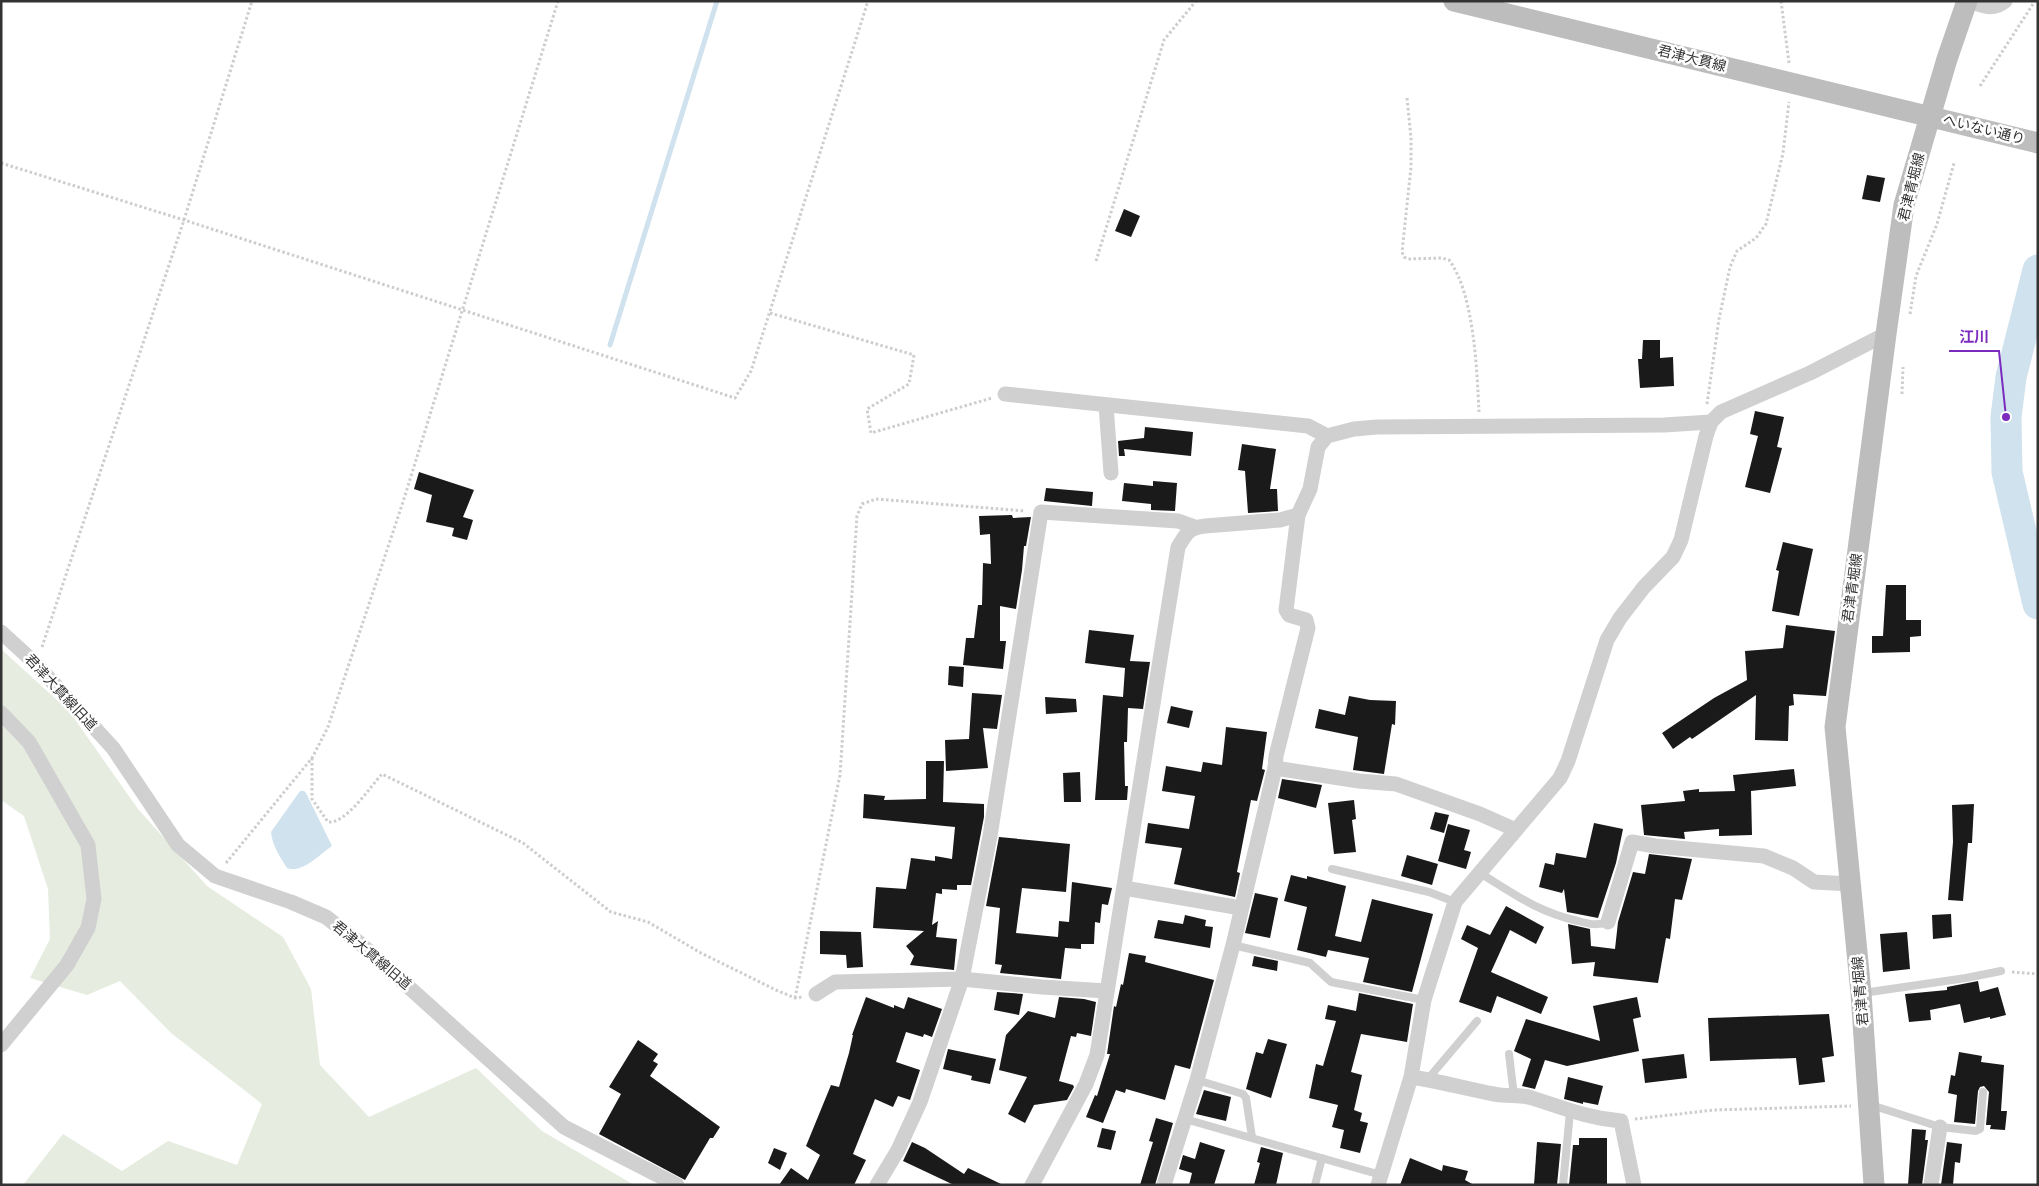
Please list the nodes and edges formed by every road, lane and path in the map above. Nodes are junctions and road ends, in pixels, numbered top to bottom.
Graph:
1 (252, 1) edge
2 (558, 1) edge
3 (868, 1) edge
4 (1196, 1) edge
5 (1454, 1) edge
6 (1781, 1) edge
7 (1968, 1) edge
8 (2005, 1) edge
9 (2035, 1) edge
10 (1792, 82) junction
11 (1980, 86) dead end
12 (1407, 98) dead end
13 (1930, 115) junction
14 (2038, 143) edge
15 (1, 163) edge
16 (1954, 163) dead end
17 (184, 220) junction
18 (1096, 261) dead end
19 (462, 310) junction
20 (770, 313) junction
21 (1909, 322) dead end
22 (1886, 334) junction
23 (1903, 366) dead end
24 (1005, 394) joint
25 (1902, 394) dead end
26 (1106, 404) junction
27 (1708, 422) junction
28 (1480, 426) junction
29 (1327, 436) junction
30 (1111, 473) dead end
31 (1041, 512) junction
32 (1298, 515) junction
33 (1194, 527) junction
34 (1, 632) edge
35 (36, 664) junction
36 (1, 713) edge
37 (312, 758) junction
38 (1275, 768) junction
39 (1516, 830) junction
40 (1332, 869) dead end
41 (1480, 874) junction
42 (215, 876) junction
43 (1850, 884) junction
44 (1124, 888) junction
45 (1455, 902) junction
46 (1241, 908) junction
47 (1608, 922) joint
48 (1233, 945) junction
49 (2001, 970) joint
50 (2038, 974) edge
51 (962, 979) junction
52 (1107, 991) junction
53 (1860, 993) junction
54 (816, 994) joint
55 (795, 998) junction
56 (1424, 1000) junction
57 (1477, 1021) dead end
58 (1, 1045) edge
59 (1509, 1054) dead end
60 (1412, 1077) junction
61 (1198, 1080) junction
62 (1427, 1080) junction
63 (1983, 1092) dead end
64 (1514, 1096) junction
65 (1869, 1105) junction
66 (1570, 1112) junction
67 (1185, 1119) junction
68 (1621, 1121) junction
69 (1940, 1127) junction
70 (1252, 1137) junction
71 (1322, 1158) junction
72 (1379, 1180) edge
73 (677, 1185) edge
74 (876, 1185) edge
75 (1032, 1185) edge
76 (1164, 1185) edge
77 (1315, 1185) edge
78 (1563, 1185) edge
79 (1634, 1185) edge
80 (1874, 1185) edge
81 (1931, 1185) edge

1 - 17 path
2 - 19 path
3 - 20 path
4 - 18 path
5 - 10 main road, 君津大貫線
6 - 10 path
7 - 8 street
7 - 13 main road, 君津青堀線
9 - 11 path
10 - 13 main road, 君津大貫線
10 - 27 path
12 - 28 path
13 - 14 main road, へいない通り
13 - 22 main road, 君津青堀線
15 - 17 path
16 - 21 path
17 - 19 path
17 - 35 path
19 - 20 path
19 - 37 path
20 - 24 path
22 - 27 street
22 - 43 main road, 君津青堀線
23 - 25 path
24 - 26 street
26 - 29 street
26 - 30 street
27 - 28 street
27 - 39 street
28 - 29 street
29 - 32 street
31 - 33 street
31 - 51 street
31 - 55 path
32 - 33 street
32 - 38 street
33 - 44 street
34 - 35 street, 君津大貫線旧道
35 - 42 street, 君津大貫線旧道
36 - 58 street
37 - 42 path
37 - 55 path
38 - 39 street
38 - 46 street
39 - 41 street
40 - 45 lane
41 - 45 street
41 - 47 lane
42 - 73 street, 君津大貫線旧道
43 - 47 street
43 - 53 main road, 君津青堀線
44 - 46 street
44 - 52 street
45 - 56 street
46 - 48 street
48 - 56 lane
48 - 61 street
49 - 50 path
49 - 53 lane
51 - 52 street
51 - 54 street
51 - 74 street
52 - 75 street
53 - 65 main road, 君津青堀線
54 - 55 path
56 - 60 street
57 - 62 lane
59 - 64 lane
60 - 62 street
60 - 72 street
61 - 67 street
61 - 70 lane
62 - 64 street
63 - 69 lane
64 - 66 street
65 - 68 path
65 - 69 lane
65 - 80 main road, 君津青堀線
66 - 68 street
66 - 78 lane
67 - 70 lane
67 - 76 street
68 - 79 street
69 - 81 street
70 - 71 lane
71 - 72 lane
71 - 77 lane

